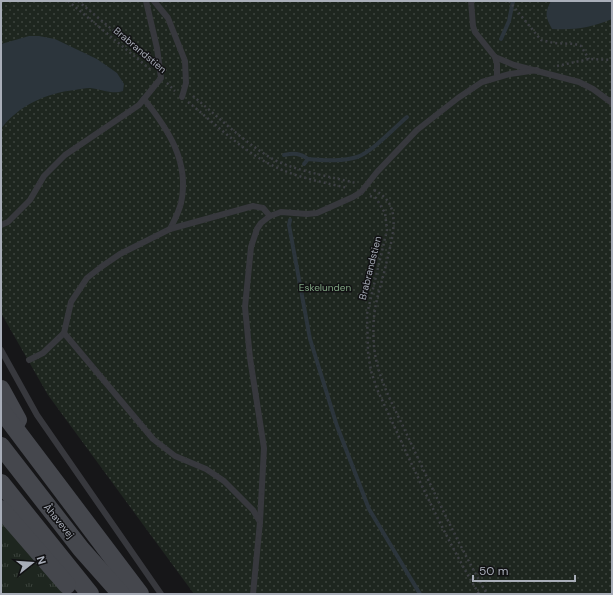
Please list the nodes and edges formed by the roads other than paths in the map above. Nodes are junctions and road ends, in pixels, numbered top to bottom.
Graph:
1 (146, 1) edge
2 (154, 1) edge
3 (471, 1) edge
4 (495, 57) junction
5 (537, 70) junction
6 (497, 77) junction
7 (182, 97) road end
8 (144, 99) junction
9 (612, 103) edge
10 (270, 216) junction
11 (1, 225) edge
12 (170, 229) junction
13 (64, 332) junction
14 (1, 350) edge
15 (29, 360) dead end
16 (1, 389) edge
17 (1, 410) edge
18 (1, 446) edge
19 (45, 468) junction
20 (1, 483) edge
21 (1, 509) edge
22 (260, 522) junction
23 (75, 594) edge
24 (90, 594) edge
25 (121, 594) edge
26 (140, 594) edge
27 (161, 594) edge
28 (253, 594) edge

1 - 8 lane
2 - 7 lane
3 - 4 lane
4 - 5 lane
4 - 6 lane
5 - 6 lane
5 - 9 lane
6 - 10 lane
8 - 11 lane
8 - 12 lane
10 - 12 lane
10 - 22 lane
12 - 13 lane
13 - 15 lane
13 - 22 lane
14 - 27 lane
16 - 19 main road
17 - 19 main road
18 - 25 main road, Åhavevej
19 - 26 main road
20 - 24 main road
21 - 23 main road
22 - 28 lane

